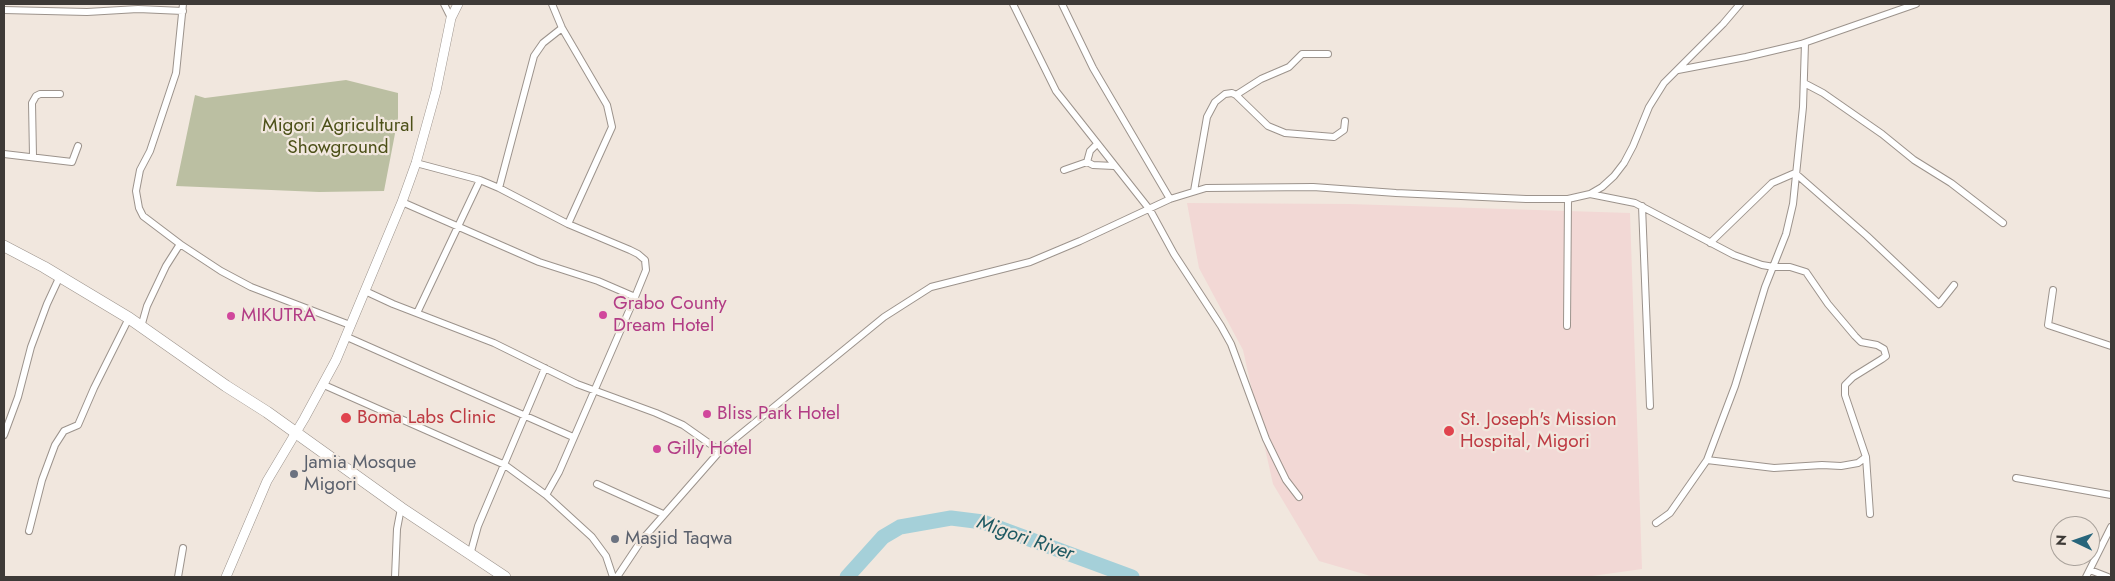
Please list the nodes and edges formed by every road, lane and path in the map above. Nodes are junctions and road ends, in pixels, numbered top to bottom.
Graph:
1 (183, 4) edge
2 (444, 4) edge
3 (458, 4) edge
4 (552, 4) edge
5 (1013, 4) edge
6 (1062, 4) edge
7 (1740, 4) edge
8 (1916, 4) edge
9 (35, 7) edge
10 (104, 7) edge
11 (4, 10) edge
12 (183, 11) junction
13 (451, 18) junction
14 (562, 28) junction
15 (1805, 43) junction
16 (1328, 54) dead end
17 (1678, 70) junction
18 (1804, 83) junction
19 (60, 94) dead end
20 (1236, 95) junction
21 (1345, 121) dead end
22 (1097, 144) junction
23 (78, 146) dead end
24 (4, 154) edge
25 (33, 156) junction
26 (1087, 162) junction
27 (416, 163) junction
28 (1114, 166) junction
29 (1064, 170) dead end
30 (1795, 173) junction
31 (480, 180) junction
32 (499, 188) junction
33 (1194, 191) junction
34 (1590, 194) junction
35 (1170, 199) junction
36 (1568, 199) junction
37 (402, 202) junction
38 (1642, 206) junction
39 (1150, 210) junction
40 (2003, 223) dead end
41 (568, 224) junction
42 (458, 227) junction
43 (1710, 243) junction
44 (180, 244) junction
45 (4, 246) edge
46 (1774, 267) junction
47 (60, 276) junction
48 (1954, 285) dead end
49 (2053, 290) dead end
50 (365, 291) junction
51 (634, 297) junction
52 (417, 314) junction
53 (129, 318) junction
54 (350, 325) junction
55 (140, 326) junction
56 (1567, 326) dead end
57 (346, 336) junction
58 (2111, 346) edge
59 (544, 368) junction
60 (324, 385) junction
61 (594, 390) junction
62 (1650, 406) dead end
63 (525, 414) junction
64 (296, 432) junction
65 (4, 435) edge
66 (573, 437) junction
67 (720, 451) junction
68 (1866, 457) junction
69 (1707, 460) junction
70 (505, 465) junction
71 (2016, 478) dead end
72 (597, 484) dead end
73 (546, 495) junction
74 (2111, 495) edge
75 (1299, 497) dead end
76 (401, 508) junction
77 (663, 514) junction
78 (1870, 514) dead end
79 (1656, 523) dead end
80 (2111, 527) edge
81 (29, 531) dead end
82 (183, 548) dead end
83 (470, 555) junction
84 (2090, 570) junction
85 (178, 577) edge
86 (226, 577) edge
87 (395, 577) edge
88 (505, 577) edge
89 (613, 577) edge
90 (617, 577) edge
91 (2086, 577) edge
92 (2108, 577) edge

1 - 12 street
2 - 13 street
3 - 13 street
4 - 14 street
5 - 22 street
6 - 35 street
7 - 17 street
8 - 15 street
9 - 10 street
9 - 11 street
10 - 12 street
12 - 44 street
13 - 27 street
14 - 32 street
14 - 41 street
15 - 17 street
15 - 18 street
16 - 20 street
17 - 34 street
18 - 30 street
18 - 40 street
19 - 25 street
20 - 21 street
20 - 33 street
22 - 26 street
22 - 28 street
23 - 25 street
24 - 25 street
26 - 28 street
26 - 29 street
27 - 31 street
27 - 37 street
28 - 39 street
30 - 43 street
30 - 46 street
30 - 48 street
31 - 32 street
31 - 42 street
32 - 41 street
33 - 35 street
33 - 36 street
34 - 36 street
34 - 38 street
35 - 39 street
36 - 56 street
37 - 42 street
37 - 50 street
38 - 43 street
38 - 62 street
39 - 67 street
39 - 75 street
41 - 51 street
42 - 51 street
42 - 52 street
43 - 46 street
44 - 54 street
44 - 55 street
45 - 47 highway
46 - 68 street
46 - 69 street
47 - 53 highway
47 - 65 street
49 - 58 street
50 - 52 street
50 - 54 street
51 - 61 street
52 - 59 street
53 - 55 highway
53 - 81 street
54 - 57 street
55 - 64 highway
57 - 60 street
57 - 63 street
59 - 61 street
59 - 63 street
60 - 64 street
60 - 70 street
61 - 66 street
61 - 67 street
63 - 66 street
63 - 70 street
64 - 76 highway
64 - 86 street
66 - 73 street
67 - 77 street
68 - 69 street
68 - 78 street
69 - 79 street
70 - 73 street
70 - 83 street
71 - 74 street
72 - 77 street
73 - 89 street
76 - 83 highway
76 - 87 street
77 - 90 street
80 - 84 street
82 - 85 street
83 - 88 highway
84 - 91 street
84 - 92 street

